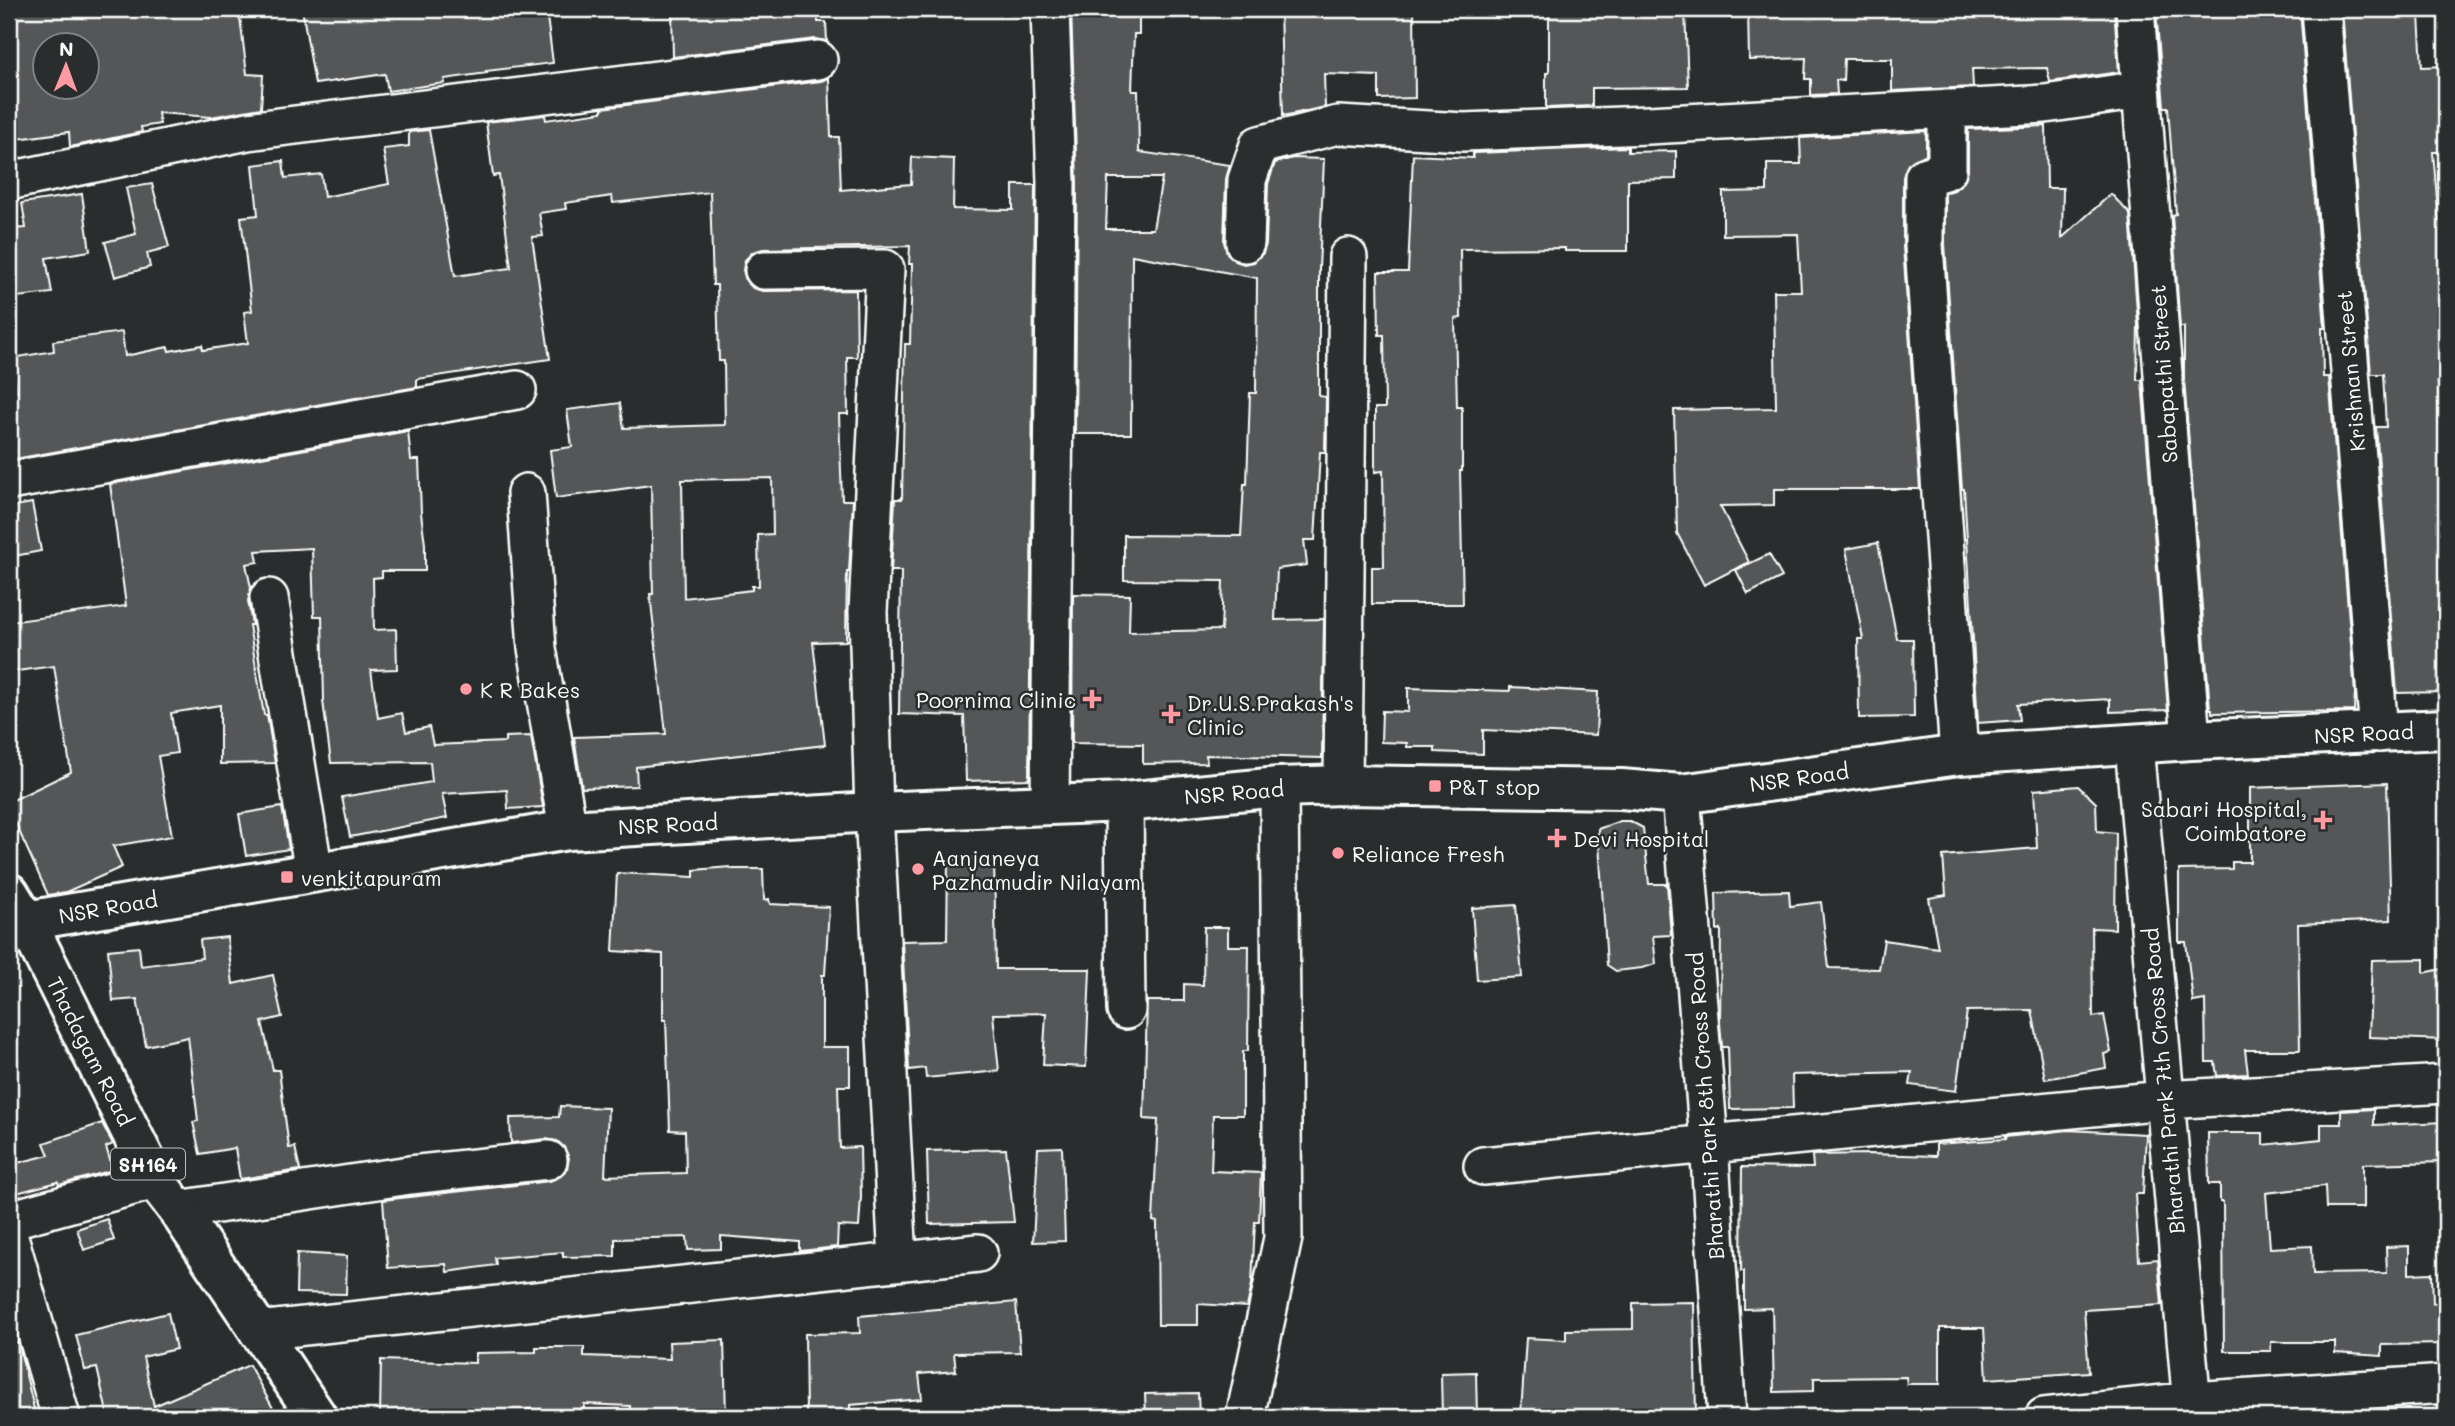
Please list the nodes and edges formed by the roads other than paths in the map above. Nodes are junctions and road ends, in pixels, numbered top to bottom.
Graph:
1 (1050, 9) edge
2 (2135, 9) edge
3 (2320, 9) edge
4 (818, 60) dead end
5 (2141, 90) junction
6 (1947, 109) junction
7 (9, 181) edge
8 (1244, 243) dead end
9 (1348, 257) dead end
10 (764, 270) dead end
11 (517, 390) dead end
12 (9, 481) edge
13 (526, 493) dead end
14 (269, 598) dead end
15 (2446, 729) edge
16 (2379, 733) junction
17 (2191, 740) junction
18 (2134, 745) junction
19 (1959, 755) junction
20 (1343, 785) junction
21 (1279, 787) junction
22 (1681, 794) junction
23 (1124, 802) junction
24 (1050, 805) junction
25 (874, 812) junction
26 (568, 830) junction
27 (314, 873) junction
28 (18, 907) edge
29 (1126, 1010) dead end
30 (2446, 1084) edge
31 (2164, 1100) junction
32 (1709, 1143) junction
33 (548, 1160) dead end
34 (1483, 1166) dead end
35 (155, 1180) junction
36 (178, 1210) junction
37 (9, 1220) edge
38 (9, 1237) edge
39 (978, 1253) dead end
40 (898, 1261) junction
41 (258, 1331) junction
42 (2446, 1384) edge
43 (2192, 1409) edge
44 (61, 1417) edge
45 (317, 1417) edge
46 (1245, 1417) edge
47 (1727, 1417) edge
48 (2044, 1417) edge

1 - 24 street
2 - 5 street, Sabapathi Street
3 - 16 street, Krishnan Street
4 - 7 street
5 - 6 street
5 - 17 street, Sabapathi Street
6 - 8 street
6 - 19 street
9 - 20 street
10 - 25 street
11 - 12 street
13 - 26 street
14 - 27 street
15 - 16 main road, NSR Road
16 - 17 main road, NSR Road
17 - 18 main road, NSR Road
18 - 19 main road, NSR Road
18 - 31 street, Bharathi Park 7th Cross Road
19 - 22 main road, NSR Road
20 - 21 main road, NSR Road
20 - 22 main road, NSR Road
21 - 23 main road, NSR Road
21 - 46 street
22 - 32 street, Bharathi Park 8th Cross Road
23 - 24 main road, NSR Road
23 - 29 street
24 - 25 main road, NSR Road
25 - 26 main road, NSR Road
25 - 40 street
26 - 27 main road, NSR Road
27 - 28 main road, NSR Road
28 - 35 main road, Thadagam Road / SH164
30 - 31 street
31 - 32 street
31 - 43 street, Bharathi Park 7th Cross Road
32 - 34 street
32 - 47 street, Bharathi Park 8th Cross Road
33 - 36 street
35 - 36 main road, Thadagam Road / SH164
35 - 37 street
36 - 41 main road, Thadagam Road / SH164
38 - 44 street
39 - 40 street
40 - 41 street
41 - 45 main road, Thadagam Road / SH164
42 - 43 street
43 - 48 street

